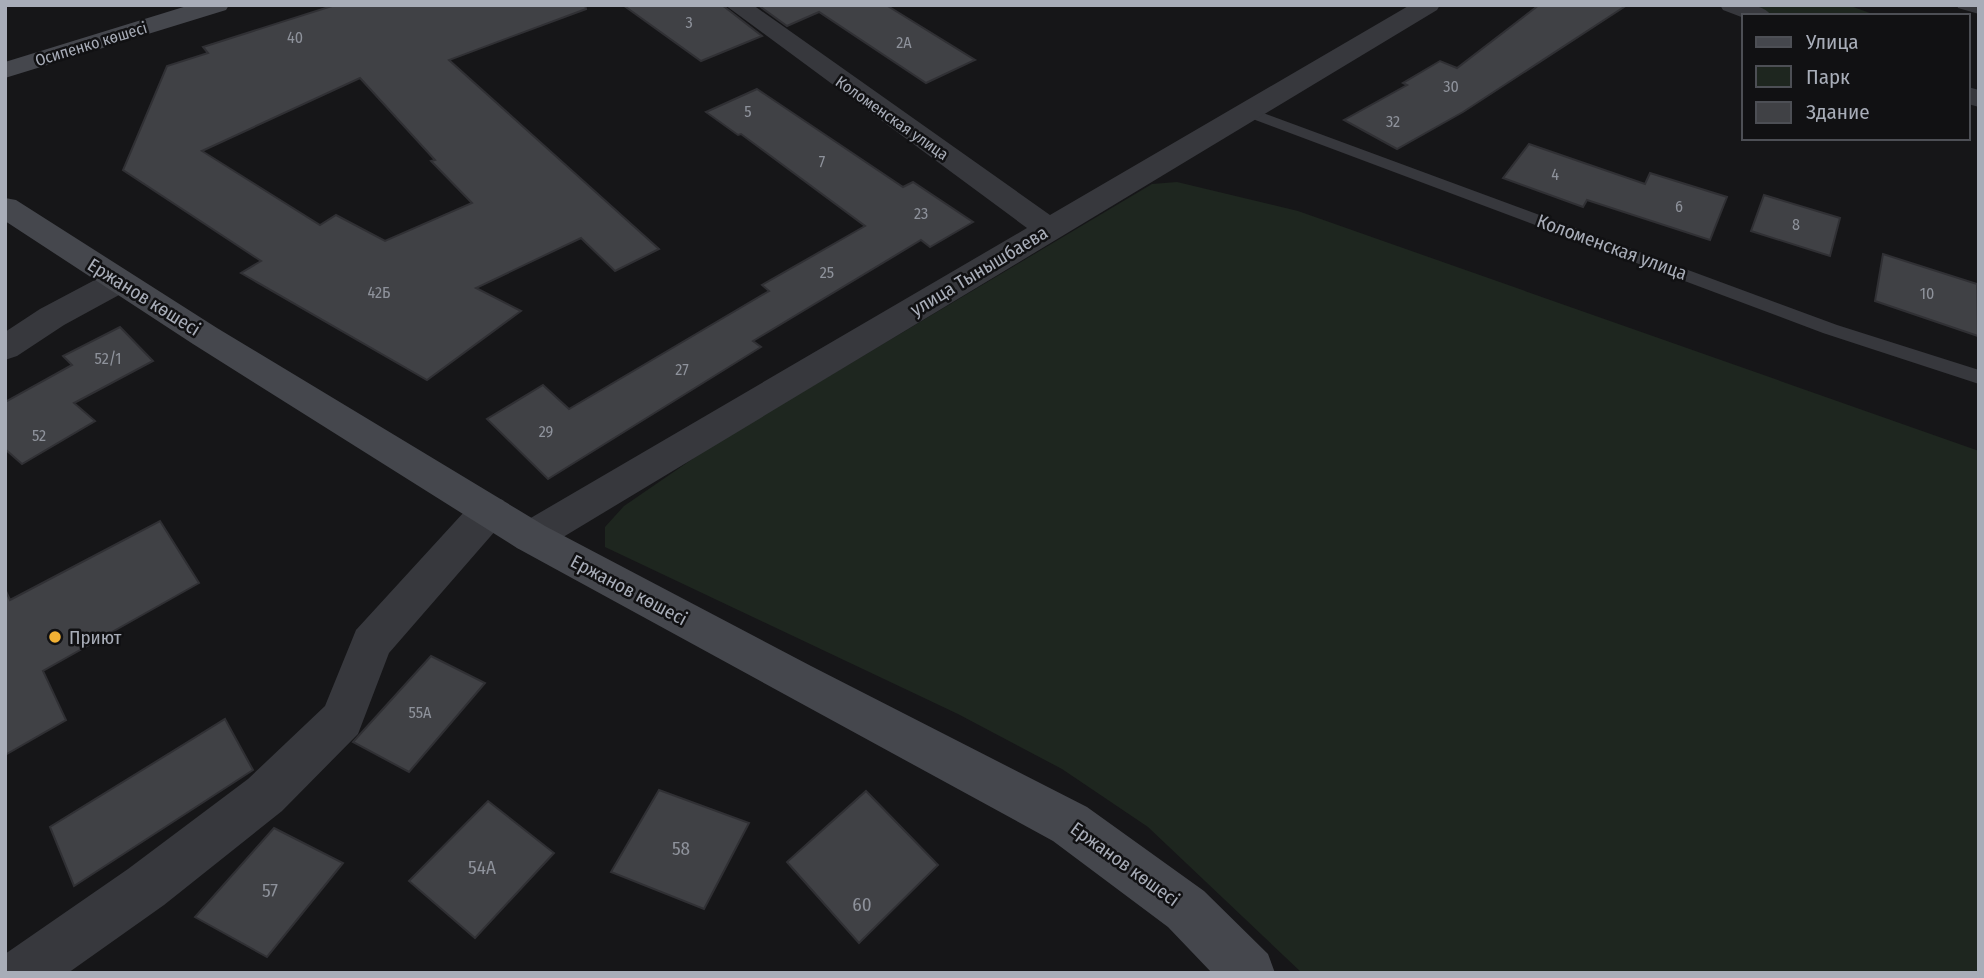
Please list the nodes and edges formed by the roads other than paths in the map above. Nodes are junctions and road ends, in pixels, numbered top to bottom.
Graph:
1 (217, 5) edge
2 (737, 5) edge
3 (1427, 5) edge
4 (1732, 5) edge
5 (1963, 5) edge
6 (1979, 10) edge
7 (1755, 14) edge
8 (5, 70) edge
9 (1247, 112) junction
10 (5, 207) edge
11 (1049, 229) junction
12 (119, 281) junction
13 (5, 348) edge
14 (1979, 377) edge
15 (489, 511) junction
16 (531, 537) junction
17 (23, 973) edge
18 (1249, 973) edge

1 - 8 main road, Осипенко көшесі
2 - 11 street, Коломенская улица
3 - 9 street, улица Тынышбаева
4 - 7 street
5 - 6 lane
9 - 11 street, улица Тынышбаева
9 - 14 lane, Коломенская улица
10 - 12 main road, Ержанов көшесі
11 - 16 street, улица Тынышбаева
12 - 13 street
12 - 15 main road, Ержанов көшесі
15 - 16 main road, Ержанов көшесі
15 - 17 street
16 - 18 main road, Ержанов көшесі

